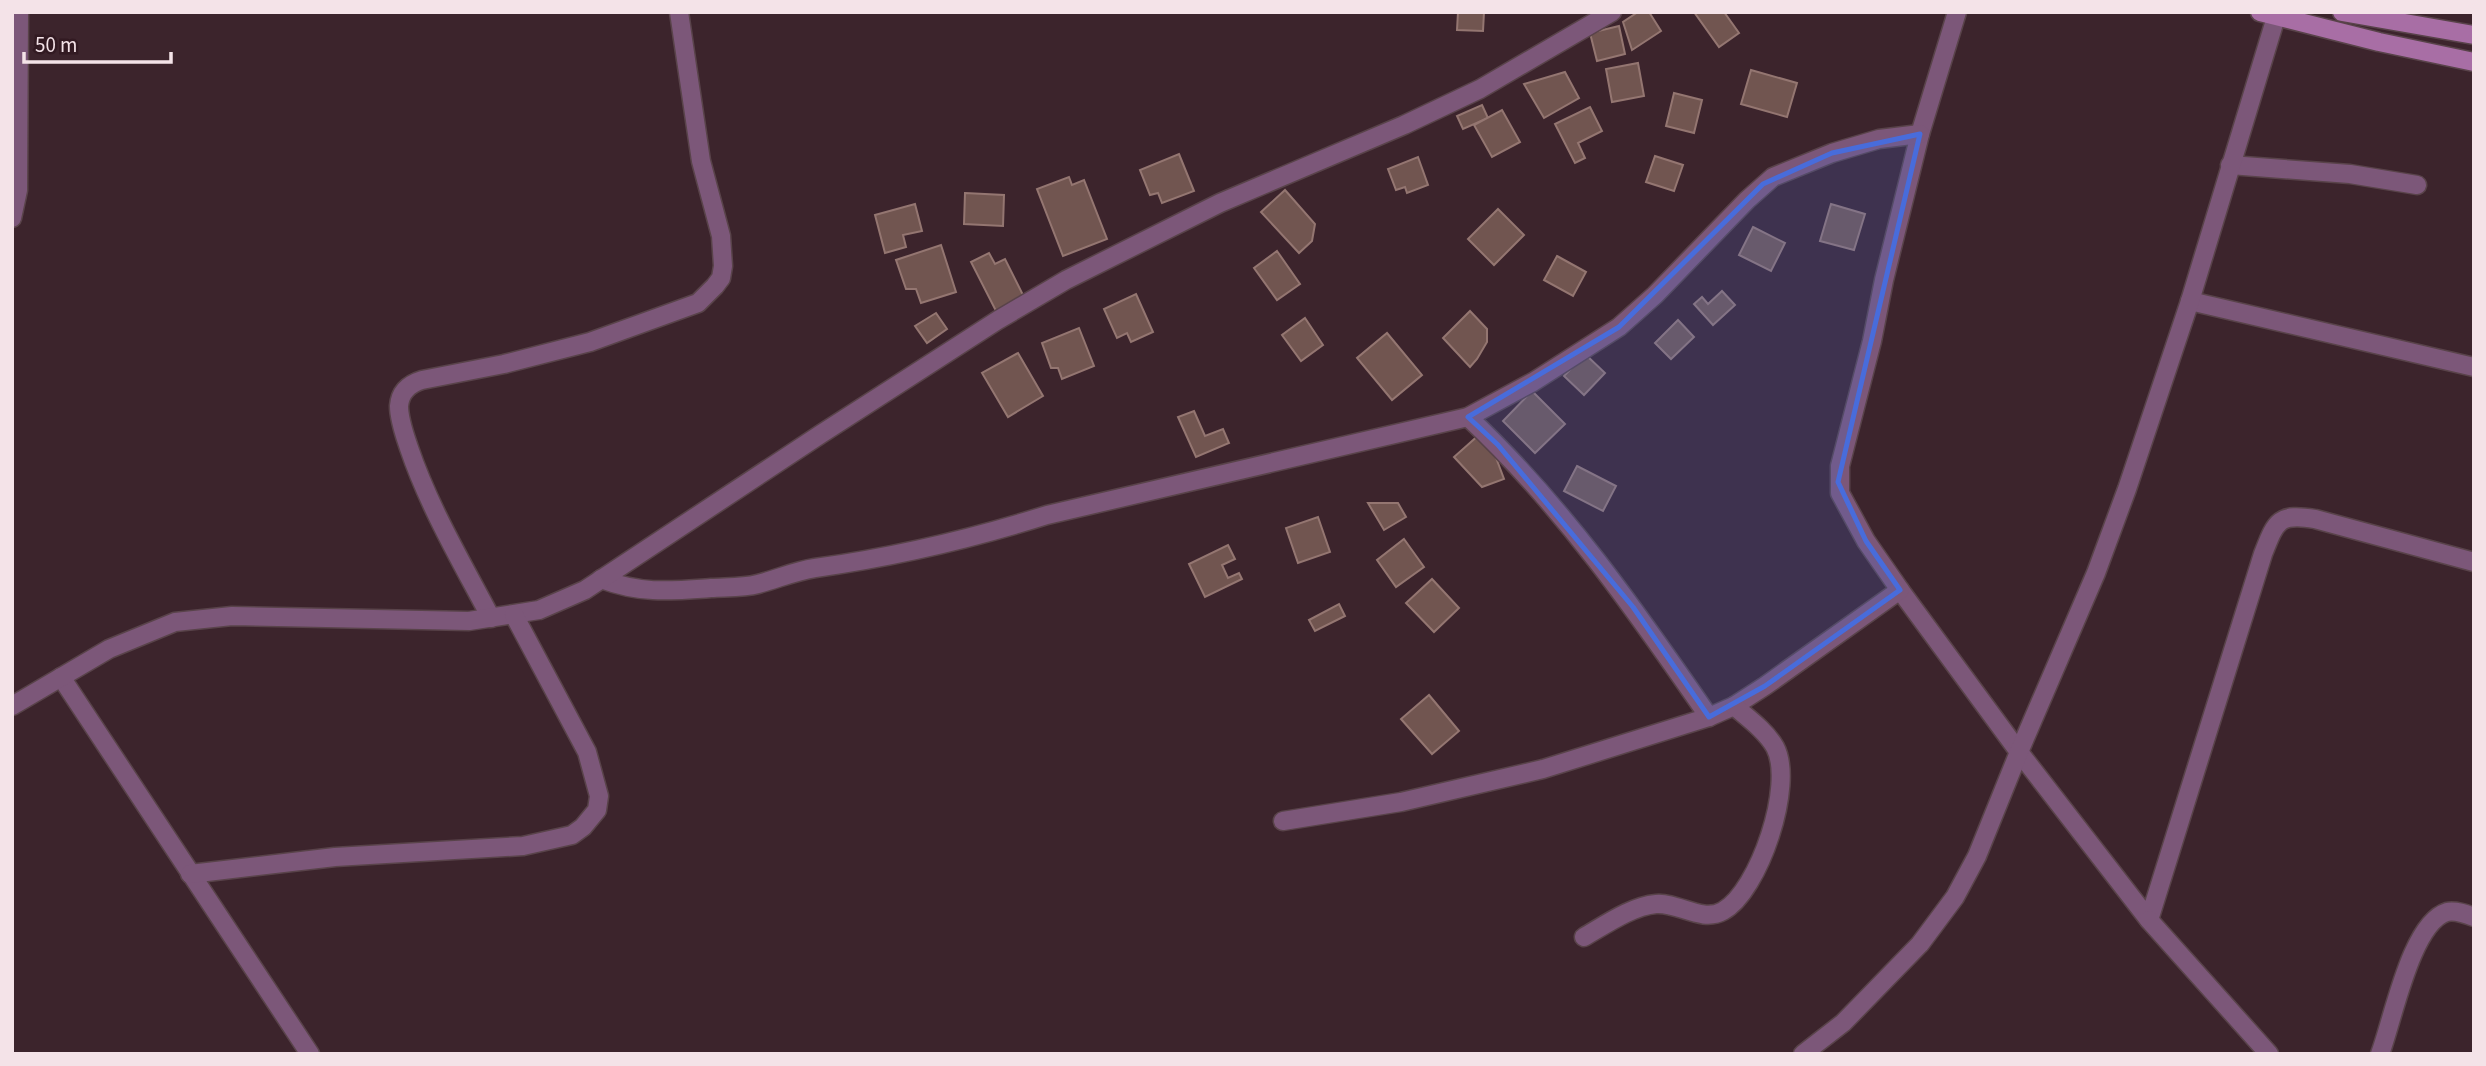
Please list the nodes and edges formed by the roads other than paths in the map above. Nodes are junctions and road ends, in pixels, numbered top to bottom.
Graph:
1 (19, 12) edge
2 (679, 12) edge
3 (1612, 12) edge
4 (1957, 12) edge
5 (2342, 12) edge
6 (2268, 15) edge
7 (2474, 35) edge
8 (2474, 62) edge
9 (1920, 134) junction
10 (2230, 165) junction
11 (2417, 185) dead end
12 (12, 218) edge
13 (2190, 301) junction
14 (2474, 367) edge
15 (1468, 417) junction
16 (2474, 562) edge
17 (601, 579) junction
18 (1900, 590) junction
19 (514, 614) junction
20 (491, 618) junction
21 (61, 677) junction
22 (12, 706) edge
23 (1734, 706) junction
24 (1709, 717) junction
25 (2018, 752) junction
26 (1283, 821) dead end
27 (190, 874) junction
28 (2474, 917) edge
29 (2149, 920) junction
30 (1584, 937) dead end
31 (310, 1054) edge
32 (1803, 1054) edge
33 (2269, 1054) edge
34 (2380, 1054) edge

1 - 12 street
2 - 20 street
3 - 17 street
4 - 9 street
5 - 7 main road
6 - 8 main road
6 - 10 street
9 - 15 street
9 - 18 street
10 - 11 street
10 - 13 street
13 - 14 street
13 - 25 street
15 - 17 street
15 - 24 street
16 - 29 street
17 - 19 street
18 - 23 street
18 - 25 street
19 - 20 street
19 - 27 street
20 - 21 street
21 - 22 street
21 - 27 street
23 - 24 street
23 - 30 street
24 - 26 street
25 - 29 street
25 - 32 street
27 - 31 street
28 - 34 street
29 - 33 street

